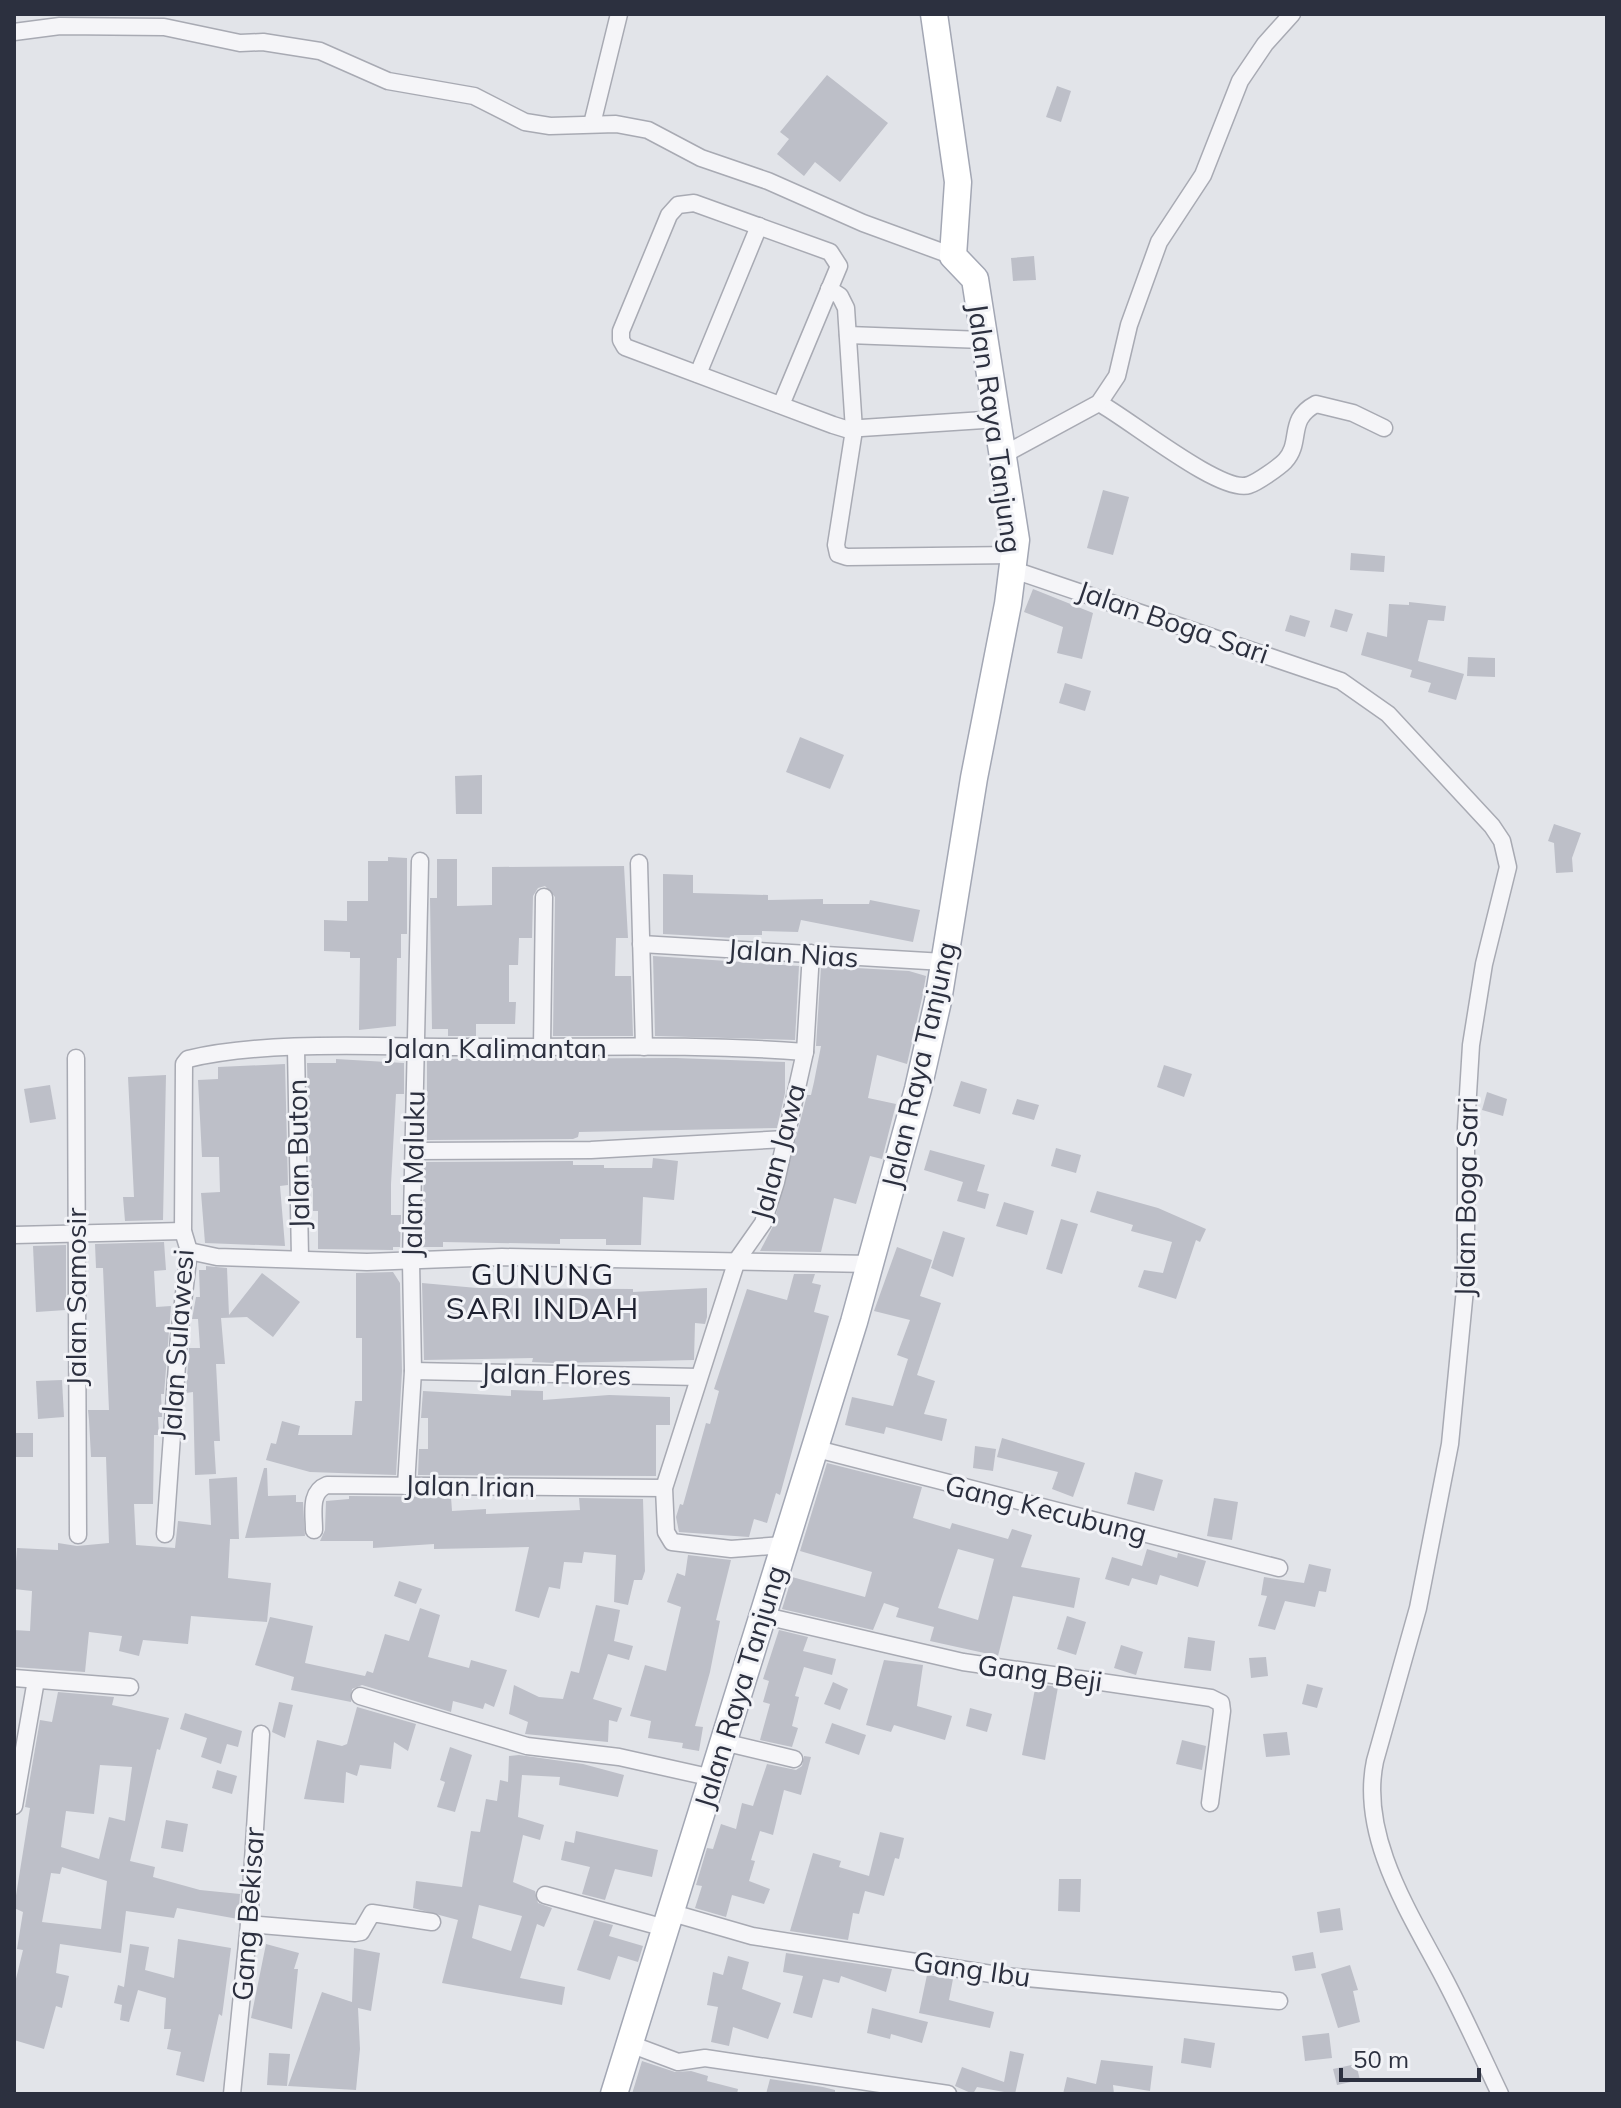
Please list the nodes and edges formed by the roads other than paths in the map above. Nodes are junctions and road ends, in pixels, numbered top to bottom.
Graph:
1 (619, 14) edge
2 (934, 14) edge
3 (1292, 14) edge
4 (119, 20) edge
5 (14, 32) edge
6 (592, 124) junction
7 (759, 226) junction
8 (953, 256) junction
9 (829, 289) junction
10 (848, 335) junction
11 (983, 340) junction
12 (698, 374) junction
13 (1099, 403) junction
14 (781, 405) junction
15 (999, 419) junction
16 (1384, 428) dead end
17 (854, 430) junction
18 (1003, 455) junction
19 (1014, 562) junction
20 (420, 861) dead end
21 (639, 863) dead end
22 (544, 897) dead end
23 (641, 944) junction
24 (811, 953) junction
25 (944, 962) junction
26 (415, 1047) junction
27 (644, 1047) junction
28 (542, 1048) junction
29 (296, 1049) junction
30 (805, 1052) junction
31 (76, 1058) dead end
32 (188, 1059) joint
33 (786, 1139) junction
34 (414, 1151) junction
35 (183, 1231) junction
36 (75, 1233) junction
37 (14, 1235) edge
38 (189, 1251) junction
39 (300, 1258) junction
40 (737, 1260) junction
41 (411, 1261) junction
42 (871, 1264) junction
43 (413, 1371) junction
44 (699, 1377) junction
45 (813, 1448) junction
46 (406, 1486) junction
47 (664, 1488) junction
48 (314, 1530) dead end
49 (165, 1534) dead end
50 (78, 1535) dead end
51 (783, 1545) junction
52 (1279, 1568) dead end
53 (761, 1615) junction
54 (14, 1678) edge
55 (36, 1680) junction
56 (130, 1687) dead end
57 (360, 1696) dead end
58 (261, 1734) dead end
59 (723, 1742) junction
60 (794, 1759) dead end
61 (713, 1778) junction
62 (1210, 1803) dead end
63 (14, 1806) edge
64 (545, 1895) dead end
65 (667, 1920) junction
66 (432, 1922) dead end
67 (249, 1924) junction
68 (1279, 2001) dead end
69 (630, 2044) junction
70 (232, 2094) edge
71 (614, 2094) edge
72 (948, 2094) edge
73 (1500, 2094) edge

1 - 6 street
2 - 8 main road
3 - 13 street
4 - 5 street
4 - 6 street
6 - 8 street
7 - 9 street
7 - 12 street
7 - 12 street
8 - 11 main road, Jalan Raya Tanjung
9 - 10 street
9 - 14 street
10 - 11 street
10 - 17 street
11 - 15 main road, Jalan Raya Tanjung
12 - 14 street
13 - 16 street
13 - 18 street
14 - 17 street
15 - 17 street
15 - 18 main road, Jalan Raya Tanjung
17 - 19 street
18 - 19 main road, Jalan Raya Tanjung
19 - 25 main road, Jalan Raya Tanjung
19 - 73 street, Jalan Boga Sari
20 - 26 street, Jalan Maluku
21 - 23 street
22 - 28 street
23 - 24 street, Jalan Nias
23 - 27 street
24 - 25 street, Jalan Nias
24 - 30 street, Jalan Jawa
25 - 42 main road, Jalan Raya Tanjung
26 - 28 street, Jalan Kalimantan
26 - 29 street, Jalan Kalimantan
26 - 34 street, Jalan Maluku
27 - 28 street, Jalan Kalimantan
27 - 30 street, Jalan Kalimantan
29 - 32 street, Jalan Kalimantan
29 - 39 street, Jalan Buton
30 - 33 street, Jalan Jawa
31 - 36 street, Jalan Samosir
32 - 35 street, Jalan Sulawesi
33 - 34 street
33 - 40 street, Jalan Jawa
34 - 41 street, Jalan Maluku
35 - 36 street
35 - 38 street, Jalan Sulawesi
36 - 37 street
36 - 50 street, Jalan Samosir
38 - 39 street
38 - 49 street, Jalan Sulawesi
39 - 41 street
40 - 41 street
40 - 42 street
40 - 44 street, Jalan Jawa
41 - 43 street, Jalan Maluku
42 - 45 main road, Jalan Raya Tanjung
43 - 44 street, Jalan Flores
43 - 46 street, Jalan Maluku
44 - 47 street, Jalan Jawa
45 - 51 main road, Jalan Raya Tanjung
45 - 52 street, Gang Kecubung
46 - 47 street, Jalan Irian
46 - 48 street, Jalan Irian
47 - 51 street, Jalan Jawa
51 - 53 main road, Jalan Raya Tanjung
53 - 59 main road, Jalan Raya Tanjung
53 - 62 street, Gang Beji
54 - 55 street
55 - 56 street
55 - 63 street
57 - 61 street
58 - 67 street, Gang Bekisar
59 - 60 street
59 - 61 main road, Jalan Raya Tanjung
61 - 65 main road, Jalan Raya Tanjung
64 - 65 street, Gang Ibu
65 - 68 street, Gang Ibu
65 - 69 main road, Jalan Raya Tanjung
66 - 67 street
67 - 70 street, Gang Bekisar
69 - 71 main road, Jalan Raya Tanjung
69 - 72 street

